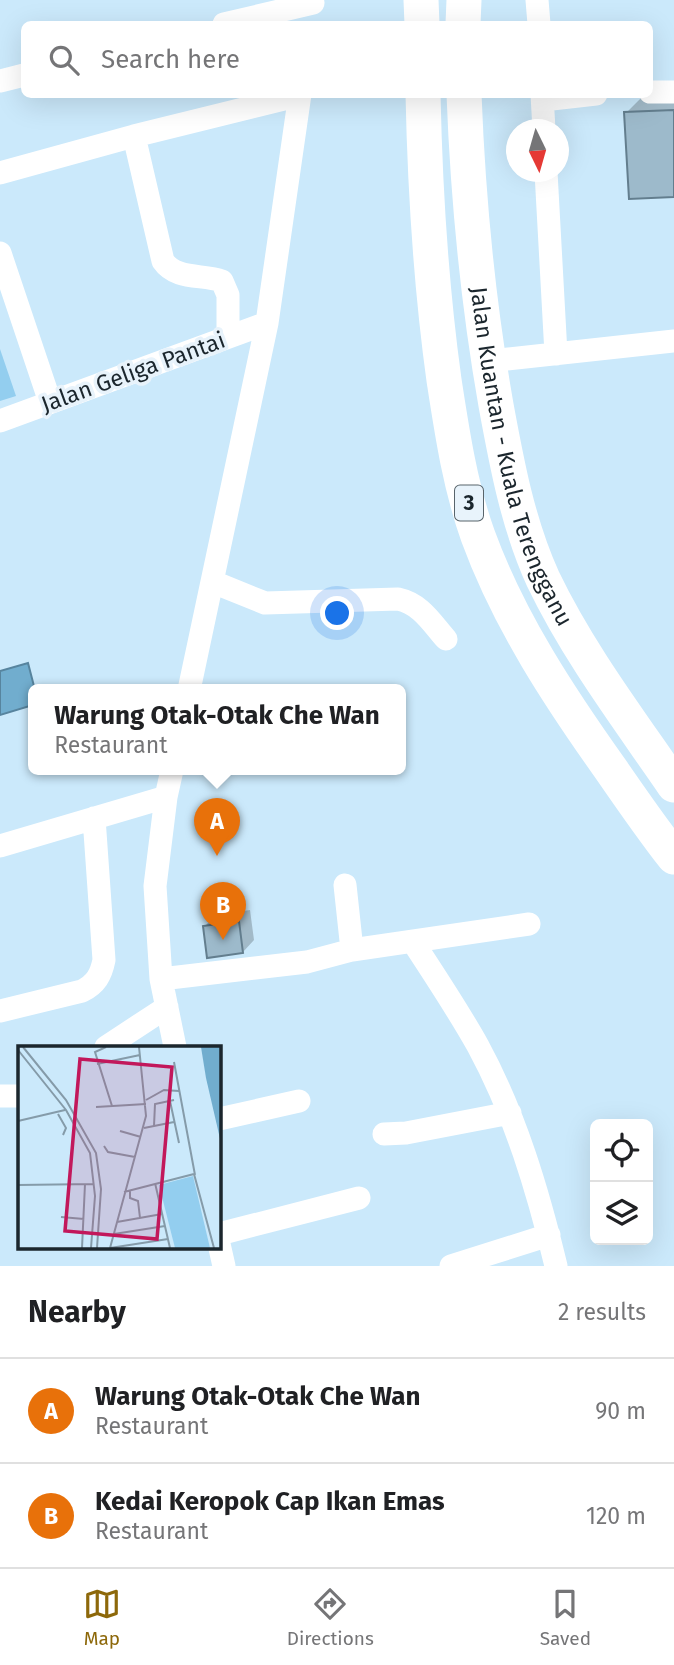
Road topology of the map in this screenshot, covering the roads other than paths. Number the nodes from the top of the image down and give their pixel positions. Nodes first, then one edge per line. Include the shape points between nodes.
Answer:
1 (421, 0) edge
2 (464, 0) edge
3 (537, 0) edge
4 (312, 9) edge
5 (242, 21) edge
6 (422, 21) edge
7 (463, 21) edge
8 (539, 21) edge
9 (21, 76) edge
10 (0, 81) edge
11 (653, 92) edge
12 (674, 92) edge
13 (288, 98) edge
14 (300, 98) edge
15 (423, 98) edge
16 (464, 98) edge
17 (542, 98) edge
18 (543, 119) edge
19 (134, 136) junction
20 (0, 173) edge
21 (547, 182) edge
22 (0, 253) edge
23 (267, 323) junction
24 (228, 337) junction
25 (674, 341) edge
26 (556, 354) junction
27 (488, 361) junction
28 (50, 402) junction
29 (0, 421) edge
30 (213, 582) junction
31 (446, 639) dead end
32 (190, 684) edge
33 (171, 775) edge
34 (674, 785) edge
35 (166, 797) junction
36 (94, 818) junction
37 (0, 846) edge
38 (674, 857) edge
39 (345, 885) dead end
40 (529, 924) dead end
41 (413, 942) junction
42 (352, 950) junction
43 (161, 979) junction
44 (167, 1007) junction
45 (0, 1012) edge
46 (108, 1046) edge
47 (175, 1046) edge
48 (0, 1096) edge
49 (18, 1096) edge
50 (299, 1101) dead end
51 (509, 1113) junction
52 (220, 1119) edge
53 (384, 1134) dead end
54 (359, 1198) dead end
55 (220, 1234) edge
56 (549, 1235) junction
57 (220, 1248) edge
58 (224, 1266) edge
59 (451, 1266) edge
60 (556, 1266) edge

1 - 6 highway
2 - 7 highway
3 - 8 street
4 - 5 street
9 - 10 street
11 - 12 street
13 - 19 street
14 - 23 street
15 - 38 highway, Jalan Kuantan - Kuala Terengganu / 3 via 437,327 448,408 478,536 525,638 567,708
16 - 27 highway, Jalan Kuantan - Kuala Terengganu / 3
17 - 18 street
19 - 20 street
19 - 24 street via 163,261 178,274 222,281 228,295
21 - 26 street
22 - 28 street
23 - 24 street, Jalan Geliga Pantai
23 - 30 street
24 - 28 street, Jalan Geliga Pantai
25 - 26 street
26 - 27 street
27 - 34 highway, Jalan Kuantan - Kuala Terengganu / 3 via 515,502 543,579 584,651
28 - 29 street, Jalan Geliga Pantai
30 - 31 street via 265,603 398,599 422,610
30 - 32 street
33 - 35 street
35 - 36 street
35 - 43 street via 155,886
36 - 37 street
36 - 45 street via 102,972 90,987
39 - 42 street
40 - 41 street
41 - 42 street
41 - 51 street via 478,1047
42 - 43 street via 307,961
43 - 44 street
44 - 46 street
44 - 47 street
48 - 49 street
50 - 52 street
51 - 53 street
51 - 56 street
54 - 55 street
56 - 59 street
56 - 60 street
57 - 58 street

